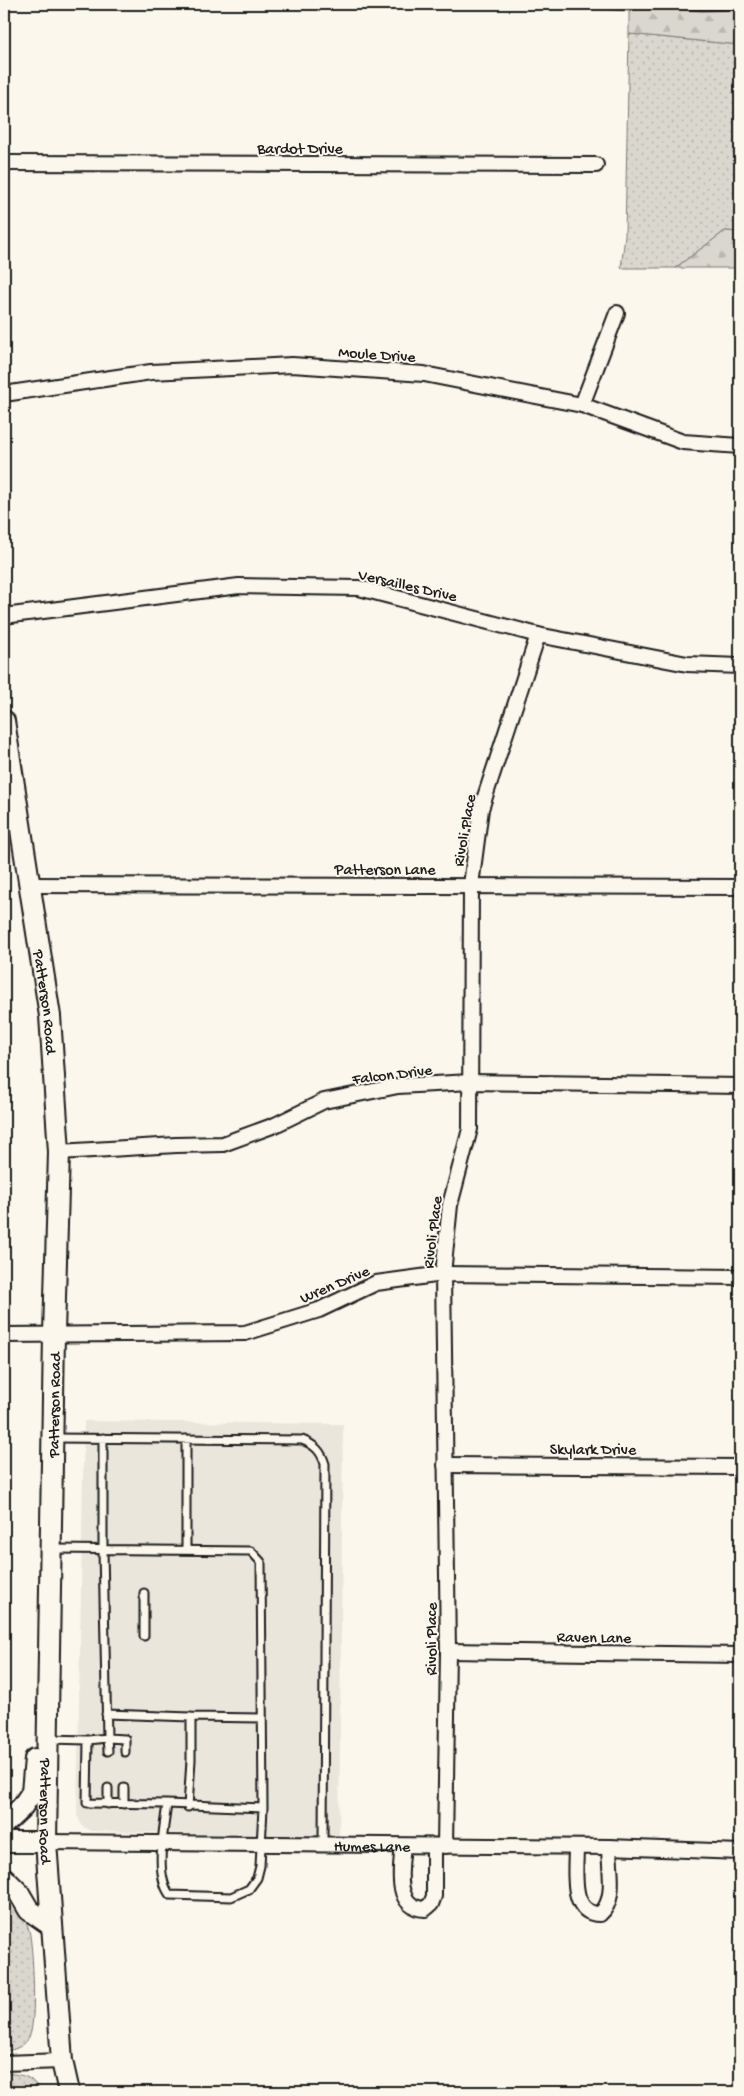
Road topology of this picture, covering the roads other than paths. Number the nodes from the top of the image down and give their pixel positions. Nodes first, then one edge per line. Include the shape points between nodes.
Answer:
1 (4, 163) edge
2 (596, 165) dead end
3 (617, 313) dead end
4 (4, 394) edge
5 (582, 405) junction
6 (740, 446) edge
7 (4, 616) edge
8 (538, 635) junction
9 (740, 666) edge
10 (5, 731) edge
11 (29, 885) junction
12 (471, 885) junction
13 (740, 887) edge
14 (471, 1082) junction
15 (740, 1086) edge
16 (59, 1152) junction
17 (443, 1274) junction
18 (740, 1277) edge
19 (54, 1334) junction
20 (4, 1335) edge
21 (52, 1438) junction
22 (103, 1438) junction
23 (186, 1439) junction
24 (445, 1465) junction
25 (740, 1467) edge
26 (50, 1549) junction
27 (103, 1550) junction
28 (186, 1550) junction
29 (144, 1593) dead end
30 (144, 1636) dead end
31 (448, 1651) junction
32 (740, 1656) edge
33 (48, 1687) junction
34 (106, 1714) junction
35 (191, 1717) junction
36 (262, 1718) junction
37 (107, 1738) junction
38 (47, 1740) junction
39 (88, 1740) junction
40 (108, 1751) dead end
41 (125, 1752) dead end
42 (108, 1788) dead end
43 (124, 1788) dead end
44 (108, 1804) junction
45 (124, 1804) junction
46 (167, 1804) junction
47 (188, 1807) junction
48 (263, 1808) junction
49 (4, 1824) edge
50 (4, 1842) edge
51 (46, 1842) junction
52 (162, 1844) junction
53 (260, 1844) junction
54 (323, 1845) junction
55 (403, 1846) junction
56 (439, 1846) junction
57 (576, 1848) junction
58 (609, 1848) junction
59 (740, 1852) edge
60 (4, 1878) edge
61 (52, 1926) junction
62 (62, 2061) junction
63 (4, 2063) edge
64 (69, 2092) edge

1 - 2 street, Bardot Drive
3 - 5 street
4 - 5 street, Moule Drive via 151,372 292,365 424,374
5 - 6 street, Moule Drive via 682,442
7 - 8 street, Versailles Drive via 239,586 359,588
8 - 9 street, Versailles Drive via 687,664
8 - 12 street, Rivoli Place via 481,809
10 - 11 main road, Patterson Road
11 - 12 street, Patterson Lane
11 - 16 main road, Patterson Road via 50,1016
12 - 13 street, Patterson Lane
12 - 14 street, Rivoli Place
14 - 15 street, Falcon Drive
14 - 16 street, Falcon Drive via 398,1086 324,1101 275,1125 223,1144
14 - 17 street, Rivoli Place via 470,1129 450,1206
16 - 19 main road, Patterson Road
17 - 18 street, Wren Drive
17 - 19 street, Wren Drive via 376,1283 319,1310 245,1334
17 - 24 street, Rivoli Place
19 - 20 street, Wren Drive
19 - 21 main road, Patterson Road
21 - 22 lane
21 - 26 main road, Patterson Road
22 - 23 lane
22 - 27 lane
23 - 28 lane
23 - 54 lane via 302,1440 313,1444 326,1464
24 - 25 street, Skylark Drive
24 - 31 street, Rivoli Place
26 - 27 lane
26 - 33 main road, Patterson Road
27 - 28 lane
27 - 34 lane
28 - 36 lane via 251,1551 261,1562
29 - 30 lane
31 - 32 street, Raven Lane
31 - 56 street, Rivoli Place
33 - 38 main road, Patterson Road
33 - 49 main road via 36,1694 32,1792
34 - 35 lane
34 - 37 lane
35 - 36 lane
35 - 47 lane
36 - 48 lane
37 - 39 lane
37 - 40 lane
37 - 41 lane via 125,1739
38 - 39 lane
38 - 51 main road, Patterson Road
39 - 44 lane via 87,1803
42 - 44 lane
43 - 45 lane
44 - 45 lane
45 - 46 lane
46 - 47 lane
46 - 52 lane
47 - 48 lane
48 - 53 lane
50 - 51 main road, Humes Lane
51 - 52 street, Humes Lane
51 - 61 main road, Patterson Road
52 - 53 street, Humes Lane
52 - 53 lane via 162,1881 170,1895 231,1897 249,1889 257,1878
53 - 54 street, Humes Lane
54 - 55 street, Humes Lane
55 - 56 street, Humes Lane
55 - 56 street, Rivoli Place via 401,1886 412,1906 425,1910 434,1896
56 - 57 street, Humes Lane
57 - 58 street, Humes Lane
57 - 58 street via 581,1906 587,1912 600,1914 610,1898
58 - 59 street, Humes Lane
60 - 61 main road via 19,1892 29,1910
61 - 62 main road, Patterson Road
62 - 63 street
62 - 64 main road, Patterson Road

